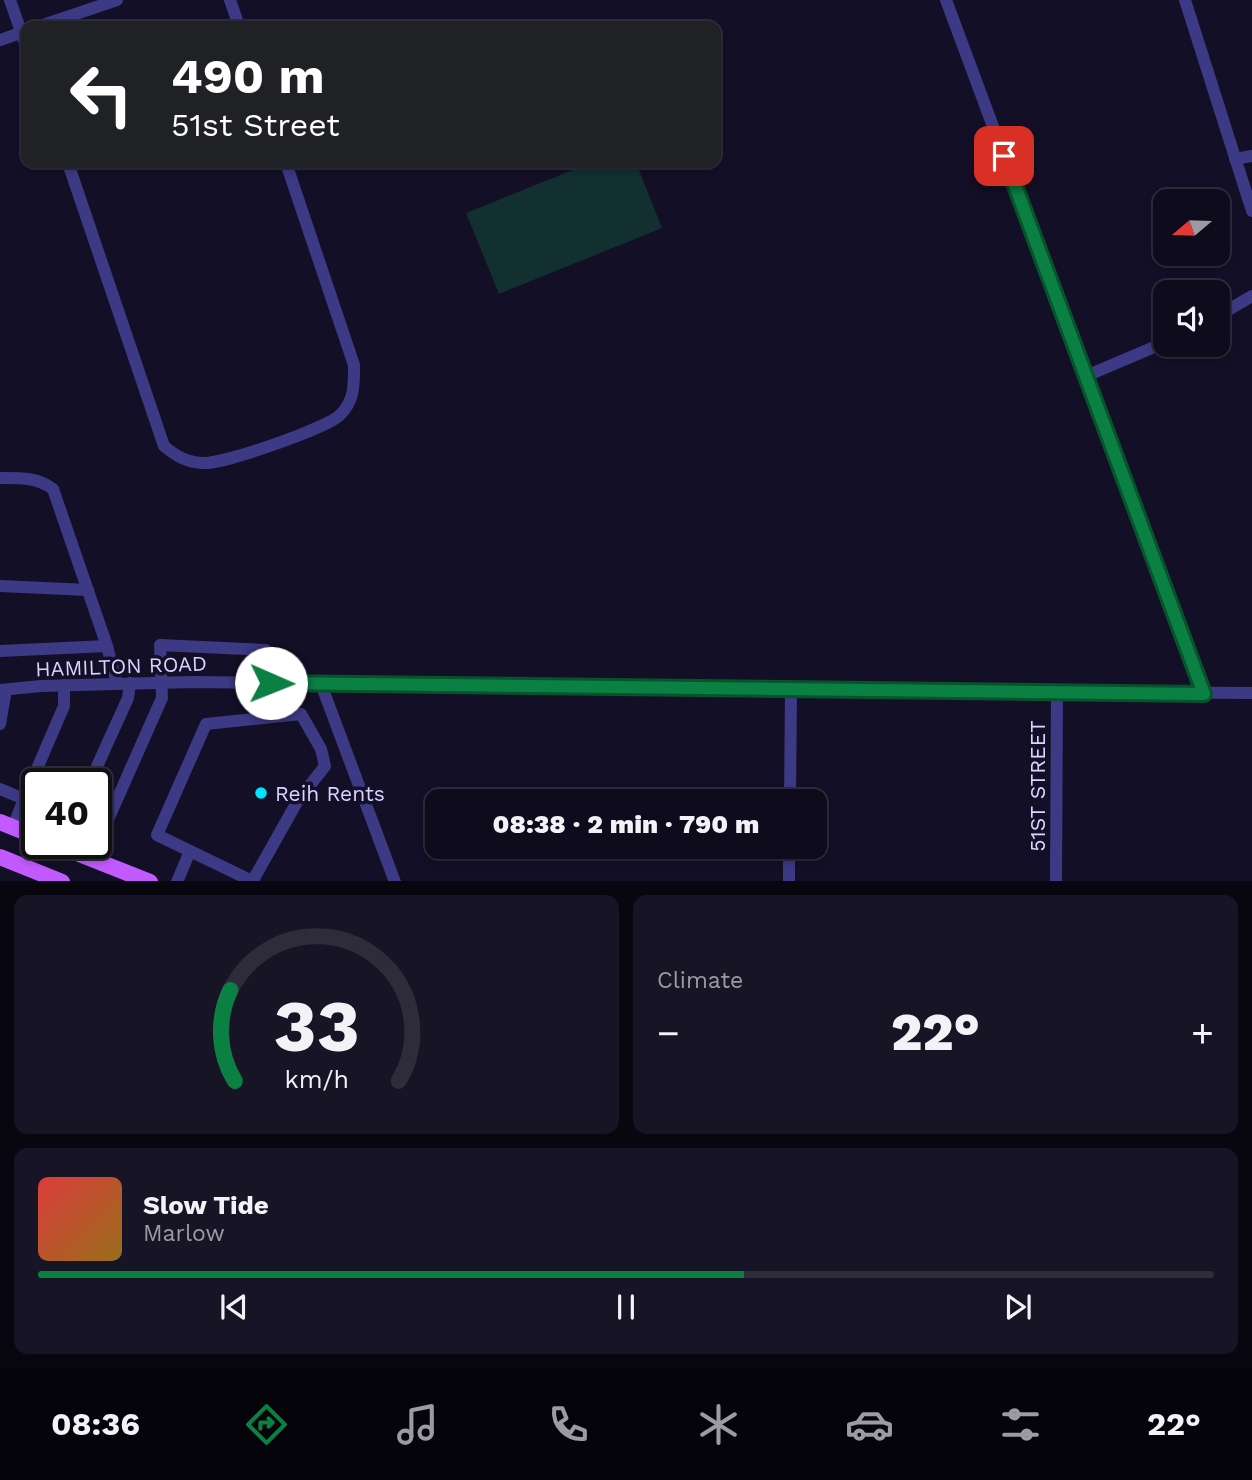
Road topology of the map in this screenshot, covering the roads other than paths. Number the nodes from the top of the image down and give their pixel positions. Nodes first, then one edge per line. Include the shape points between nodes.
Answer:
1 (10, 0) edge
2 (117, 0) edge
3 (230, 0) edge
4 (946, 0) edge
5 (1185, 0) edge
6 (55, 21) edge
7 (237, 21) edge
8 (21, 25) edge
9 (21, 33) edge
10 (0, 40) edge
11 (1252, 156) edge
12 (1235, 159) junction
13 (70, 168) edge
14 (288, 168) edge
15 (1252, 211) edge
16 (1252, 296) edge
17 (1230, 309) edge
18 (1153, 348) edge
19 (1086, 376) junction
20 (0, 478) edge
21 (0, 586) edge
22 (88, 590) junction
23 (107, 646) junction
24 (0, 651) edge
25 (162, 682) junction
26 (271, 683) junction
27 (124, 684) junction
28 (321, 684) junction
29 (64, 685) junction
30 (3, 690) edge
31 (791, 690) junction
32 (1057, 691) junction
33 (1252, 693) edge
34 (1204, 694) junction
35 (0, 724) edge
36 (349, 759) junction
37 (325, 766) junction
38 (38, 768) edge
39 (96, 768) edge
40 (0, 789) edge
41 (790, 789) edge
42 (21, 798) edge
43 (21, 803) edge
44 (112, 811) edge
45 (6, 824) edge
46 (190, 850) junction
47 (0, 857) edge
48 (94, 859) edge
49 (789, 859) edge
50 (40, 878) edge
51 (62, 881) edge
52 (150, 881) edge
53 (177, 881) edge
54 (252, 881) edge
55 (394, 881) edge
56 (789, 881) edge
57 (1055, 881) edge

1 - 8 street
2 - 6 street
3 - 7 street
4 - 19 street
5 - 12 street
9 - 10 street
11 - 12 street
12 - 15 street
13 - 14 street via 164,446 179,459 203,464 227,461 306,432 339,416 354,394 354,365
16 - 17 street
18 - 19 street
19 - 34 street
20 - 22 street via 43,482 53,489
21 - 22 street
22 - 23 street
23 - 24 street
23 - 27 street
25 - 26 street, HAMILTON ROAD
25 - 26 street via 160,645 266,650
25 - 27 street, HAMILTON ROAD
25 - 44 street via 162,698
26 - 28 street, HAMILTON ROAD
27 - 29 street, HAMILTON ROAD
27 - 39 street via 128,698
28 - 31 street, HAMILTON ROAD
28 - 36 street
29 - 30 street, HAMILTON ROAD
29 - 38 street via 64,706
30 - 35 street
31 - 32 street, HAMILTON ROAD
31 - 41 street
32 - 34 street, HAMILTON ROAD
32 - 57 street, 51ST STREET
33 - 34 street, HAMILTON ROAD
36 - 37 street
36 - 55 street
37 - 46 street via 301,714 206,724 156,835
37 - 54 street via 298,802
40 - 42 street
43 - 45 street
46 - 53 street
46 - 54 street
47 - 50 main road
48 - 52 main road
49 - 56 street
50 - 51 main road

